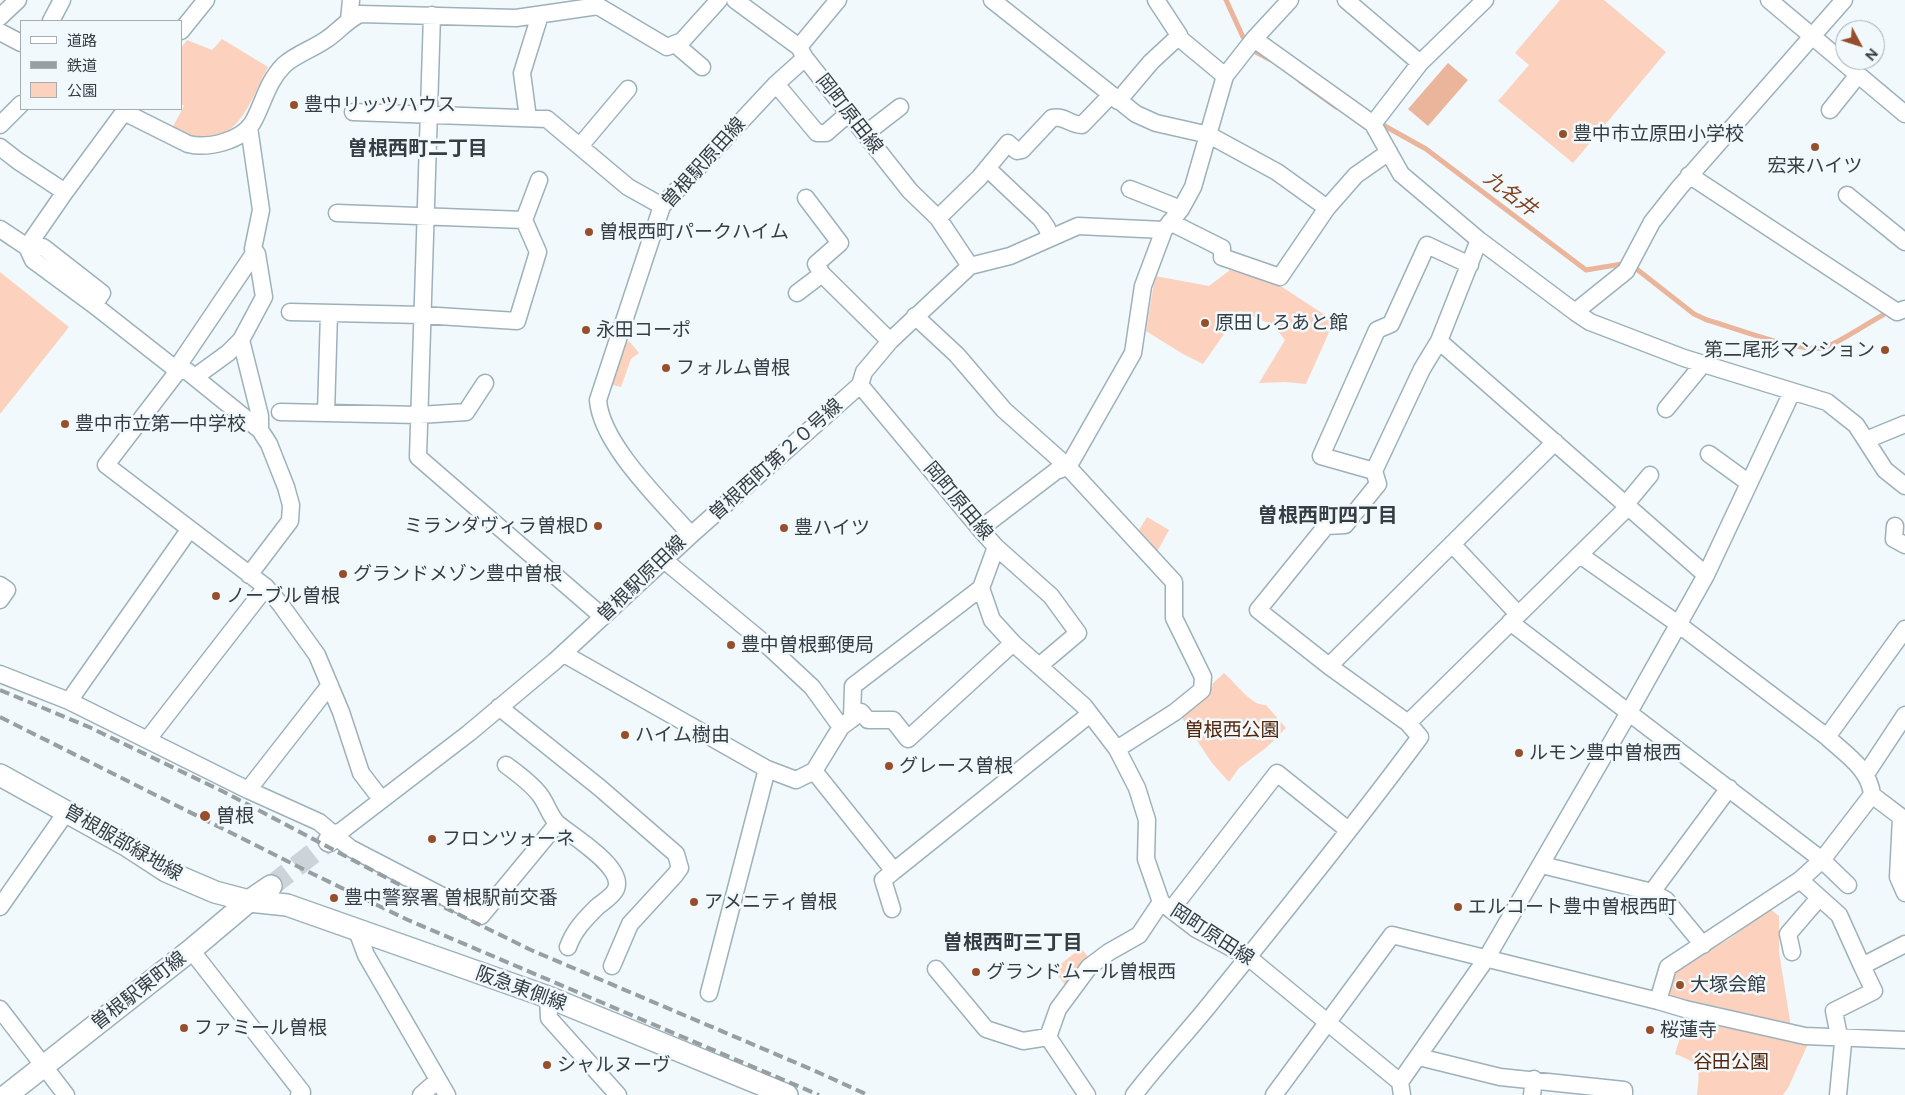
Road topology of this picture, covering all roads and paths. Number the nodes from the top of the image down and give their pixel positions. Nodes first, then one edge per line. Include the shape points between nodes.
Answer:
1 (18, 0) edge
2 (62, 0) edge
3 (206, 0) edge
4 (351, 0) edge
5 (719, 0) edge
6 (735, 0) edge
7 (838, 0) edge
8 (992, 0) edge
9 (1156, 0) edge
10 (1290, 0) edge
11 (1346, 0) edge
12 (1485, 0) edge
13 (1769, 0) edge
14 (1844, 0) edge
15 (432, 15) junction
16 (540, 15) junction
17 (0, 17) edge
18 (52, 20) edge
19 (348, 20) junction
20 (182, 30) edge
21 (0, 32) edge
22 (1178, 37) junction
23 (1811, 37) junction
24 (1254, 39) junction
25 (20, 42) edge
26 (675, 44) junction
27 (802, 52) junction
28 (1420, 63) junction
29 (702, 67) dead end
30 (1858, 75) junction
31 (1225, 76) junction
32 (776, 84) junction
33 (628, 89) dead end
34 (1114, 98) junction
35 (20, 105) edge
36 (1902, 105) edge
37 (900, 107) dead end
38 (123, 110) edge
39 (1830, 110) dead end
40 (352, 112) dead end
41 (849, 113) junction
42 (428, 114) junction
43 (528, 118) junction
44 (1373, 124) junction
45 (0, 125) edge
46 (249, 127) junction
47 (865, 134) junction
48 (1209, 135) junction
49 (580, 146) junction
50 (0, 147) edge
51 (1389, 152) junction
52 (988, 168) junction
53 (1689, 175) junction
54 (539, 180) dead end
55 (1130, 189) dead end
56 (65, 192) junction
57 (1847, 195) dead end
58 (806, 198) dead end
59 (662, 206) junction
60 (1181, 208) junction
61 (1327, 208) junction
62 (338, 213) dead end
63 (425, 215) junction
64 (938, 218) junction
65 (524, 220) junction
66 (1167, 226) junction
67 (0, 229) edge
68 (1050, 238) junction
69 (1480, 240) junction
70 (1905, 242) edge
71 (27, 247) junction
72 (255, 252) junction
73 (1470, 265) junction
74 (970, 266) junction
75 (822, 274) junction
76 (797, 293) dead end
77 (1905, 309) edge
78 (290, 312) dead end
79 (1575, 312) junction
80 (329, 313) junction
81 (422, 315) junction
82 (915, 316) junction
83 (241, 340) junction
84 (1439, 341) junction
85 (890, 342) junction
86 (1703, 364) junction
87 (177, 370) junction
88 (195, 377) junction
89 (485, 383) dead end
90 (860, 385) junction
91 (1792, 392) junction
92 (1666, 409) dead end
93 (280, 412) dead end
94 (326, 413) junction
95 (418, 414) junction
96 (1905, 424) edge
97 (260, 430) junction
98 (1866, 440) junction
99 (1555, 442) junction
100 (1709, 454) dead end
101 (1068, 468) junction
102 (1374, 471) junction
103 (1650, 475) dead end
104 (1749, 483) junction
105 (1905, 486) edge
106 (1627, 505) junction
107 (1895, 526) dead end
108 (980, 529) junction
109 (189, 530) junction
110 (691, 535) junction
111 (1452, 544) junction
112 (1905, 545) edge
113 (996, 547) junction
114 (1580, 555) junction
115 (664, 560) junction
116 (1706, 574) junction
117 (250, 575) junction
118 (0, 584) edge
119 (266, 587) junction
120 (981, 588) junction
121 (0, 600) edge
122 (602, 617) junction
123 (1514, 618) junction
124 (1678, 624) junction
125 (1905, 629) edge
126 (1013, 643) junction
127 (564, 654) junction
128 (1039, 666) junction
129 (1329, 666) junction
130 (0, 674) edge
131 (330, 685) junction
132 (69, 701) junction
133 (498, 707) junction
134 (1090, 714) junction
135 (1628, 714) junction
136 (1905, 715) edge
137 (846, 723) junction
138 (1408, 723) junction
139 (1827, 737) junction
140 (148, 739) junction
141 (1117, 749) junction
142 (506, 764) dead end
143 (767, 770) junction
144 (814, 771) junction
145 (1866, 774) junction
146 (0, 775) edge
147 (1729, 788) junction
148 (248, 790) junction
149 (1872, 795) junction
150 (381, 800) junction
151 (67, 811) junction
152 (1903, 819) edge
153 (557, 824) junction
154 (1348, 830) junction
155 (332, 838) junction
156 (1822, 860) junction
157 (1542, 865) junction
158 (894, 871) junction
159 (1800, 880) junction
160 (1848, 885) dead end
161 (271, 886) tunnel mouth
162 (1652, 892) junction
163 (1905, 893) edge
164 (1819, 898) junction
165 (249, 901) junction
166 (1166, 906) junction
167 (0, 907) edge
168 (892, 909) dead end
169 (358, 931) junction
170 (1905, 944) edge
171 (1703, 945) junction
172 (568, 947) dead end
173 (191, 950) junction
174 (1792, 952) dead end
175 (1248, 957) junction
176 (1486, 959) junction
177 (612, 966) dead end
178 (1862, 966) junction
179 (936, 969) dead end
180 (709, 993) dead end
181 (548, 997) junction
182 (1658, 1001) junction
183 (0, 1010) edge
184 (1328, 1022) junction
185 (1048, 1037) junction
186 (1840, 1037) junction
187 (1905, 1040) edge
188 (1419, 1057) junction
189 (43, 1067) junction
190 (438, 1080) junction
191 (1533, 1087) edge
192 (1401, 1089) edge
193 (7, 1095) edge
194 (66, 1095) edge
195 (299, 1095) edge
196 (421, 1095) edge
197 (448, 1095) edge
198 (618, 1095) edge
199 (787, 1095) edge
200 (1087, 1095) edge
201 (1134, 1095) edge
202 (1274, 1095) edge
203 (1624, 1095) edge
204 (1838, 1095) edge

1 - 17 street
2 - 18 street
3 - 20 street
4 - 19 street
5 - 26 street via 682,41
6 - 27 street, 岡町原田線
7 - 27 street, 曽根駅原田線
8 - 34 street
9 - 22 street
10 - 24 street
11 - 28 street
12 - 28 street
13 - 23 street
14 - 23 street
15 - 16 street via 516,18
15 - 19 street via 360,14
15 - 42 street
16 - 26 street via 598,6 667,47
16 - 43 street via 522,73
19 - 46 street via 326,40 284,65 268,86
21 - 25 street
22 - 31 street
22 - 34 street
23 - 30 street
23 - 53 street
24 - 31 street
24 - 44 street
26 - 29 street
27 - 32 street, 曽根駅原田線
27 - 41 street, 岡町原田線
28 - 44 street
30 - 36 street
30 - 39 street
31 - 48 street
32 - 41 street via 816,132 826,133
32 - 59 street, 曽根駅原田線
33 - 49 street
34 - 48 street via 1156,123
34 - 52 street via 1082,125 1074,125 1062,117 1052,118 1022,150 1017,151 1008,143
35 - 45 street
37 - 47 street
38 - 46 street via 196,146 219,144
38 - 56 street
40 - 42 street
41 - 47 street, 岡町原田線
42 - 43 street
42 - 63 street
43 - 49 street via 547,119
44 - 51 street
46 - 72 street via 261,210
47 - 64 street, 岡町原田線 via 910,191
48 - 60 street via 1193,187
48 - 61 street via 1277,172
49 - 59 street via 628,187
50 - 56 street
51 - 61 street via 1356,175
51 - 69 street via 1401,174
52 - 64 street
52 - 68 street via 1041,220
53 - 77 street via 1897,312
53 - 79 street via 1652,222 1626,271
54 - 65 street
55 - 60 street
56 - 71 street
57 - 70 street
58 - 75 street via 840,243 816,264
59 - 110 street, 曽根駅原田線 via 598,400 599,409 622,455
60 - 66 street
61 - 66 street via 1280,277 1222,257 1222,248
62 - 63 street
63 - 65 street
63 - 81 street
64 - 74 street, 岡町原田線
65 - 81 street via 538,252 517,321
66 - 68 street via 1078,226
66 - 101 street via 1143,286 1133,353
67 - 71 street
68 - 74 street via 1010,256
69 - 73 street
69 - 79 street
71 - 87 street via 43,247 102,293 94,305
72 - 83 street via 264,296
72 - 87 street
73 - 84 street
73 - 102 street via 1427,245 1391,324 1377,330 1321,456
74 - 82 street
75 - 76 street
75 - 85 street
78 - 80 street
79 - 86 street via 1590,322
80 - 81 street
80 - 94 street
81 - 95 street
82 - 85 street
82 - 101 street via 957,355 1004,410
83 - 88 street
83 - 97 street via 260,416
84 - 99 street
84 - 102 street via 1422,369
85 - 90 street via 864,372
86 - 91 street
86 - 92 street
87 - 88 street via 187,371
87 - 109 street via 106,465
88 - 97 street
89 - 95 street via 466,412
90 - 108 street, 岡町原田線
90 - 110 street, 曽根西町第２０号線
91 - 98 street via 1827,402 1856,425
91 - 104 street
93 - 94 street
94 - 95 street
95 - 122 street via 418,457
96 - 98 street
97 - 117 street via 279,467 291,505 290,521
98 - 105 street via 1885,470
99 - 106 street
99 - 111 street
100 - 104 street
101 - 108 street via 1056,471
101 - 141 street via 1174,582 1174,618 1203,677 1202,690 1175,712
102 - 129 street via 1378,484 1345,525 1326,526 1258,610
103 - 106 street
104 - 116 street
106 - 114 street
106 - 116 street
107 - 112 street via 1894,539
108 - 113 street, 岡町原田線
109 - 117 street
109 - 132 street
110 - 115 street, 曽根駅原田線
111 - 123 street
111 - 129 street
113 - 120 street, 岡町原田線
113 - 128 street via 1051,596 1078,633
114 - 123 street
114 - 124 street
115 - 122 street, 曽根駅原田線
115 - 137 street via 769,646
116 - 124 street
117 - 119 street
118 - 121 street via 7,590
119 - 131 street via 317,655
119 - 140 street
120 - 126 street, 岡町原田線 via 992,620
120 - 137 street via 853,686
122 - 127 street, 曽根駅原田線
123 - 135 street
123 - 138 street
124 - 135 street
124 - 139 street
125 - 139 street
126 - 128 street, 岡町原田線
126 - 137 street via 908,739 893,720 868,720 861,712
127 - 133 street, 曽根駅原田線
127 - 143 street
128 - 134 street, 岡町原田線
129 - 138 street
130 - 132 street
131 - 148 street
131 - 150 street via 361,773
132 - 140 street
133 - 150 street, 曽根駅原田線
133 - 177 street via 676,854 680,868 630,924
134 - 141 street, 岡町原田線
134 - 158 street
135 - 147 street
135 - 157 street
136 - 145 street
137 - 144 street
138 - 154 street via 1420,737
139 - 145 street
140 - 148 street
141 - 166 street, 岡町原田線 via 1137,788 1147,820 1146,859
142 - 153 street via 542,796
143 - 144 street via 796,780
143 - 180 street
144 - 158 street
145 - 149 street
146 - 151 street, 曽根服部緑地線
147 - 156 street
147 - 162 street
148 - 155 street via 319,822
149 - 152 street
149 - 156 street
150 - 155 street, 曽根駅原田線
151 - 165 street, 曽根服部緑地線 via 166,871 215,892
151 - 167 street
152 - 163 street via 1898,877
153 - 155 street via 481,916
153 - 172 street via 610,867 618,879 616,889 572,935
154 - 166 street via 1277,774
154 - 175 street
156 - 159 street
156 - 160 street
157 - 162 street
157 - 176 street
158 - 168 street via 883,880
159 - 164 street
159 - 171 street
161 - 165 street, 曽根駅東町線
162 - 171 street via 1666,900
164 - 174 street via 1788,934
164 - 178 street via 1839,915
165 - 169 street, 阪急東側線 via 287,905
165 - 173 street, 曽根駅東町線
166 - 175 street, 岡町原田線 via 1196,929
166 - 185 street via 1139,935 1090,967 1058,1009
169 - 181 street, 阪急東側線
169 - 190 street via 366,955
170 - 178 street
171 - 182 street via 1668,967
173 - 189 street, 曽根駅東町線
173 - 195 street via 302,1092
175 - 184 street, 岡町原田線
175 - 201 street
176 - 182 street
176 - 184 street via 1392,935
176 - 188 street
178 - 186 street via 1874,991 1834,1011
179 - 185 street via 986,1029 1023,1041
181 - 198 street via 549,1018
181 - 199 street, 阪急東側線
182 - 186 street via 1805,1036
183 - 189 street
184 - 192 street, 岡町原田線
184 - 202 street
185 - 200 street
186 - 187 street
186 - 204 street via 1843,1042
188 - 191 street
188 - 192 street
189 - 193 street, 曽根駅東町線
189 - 194 street
190 - 196 street
190 - 197 street
191 - 203 street via 1624,1090

